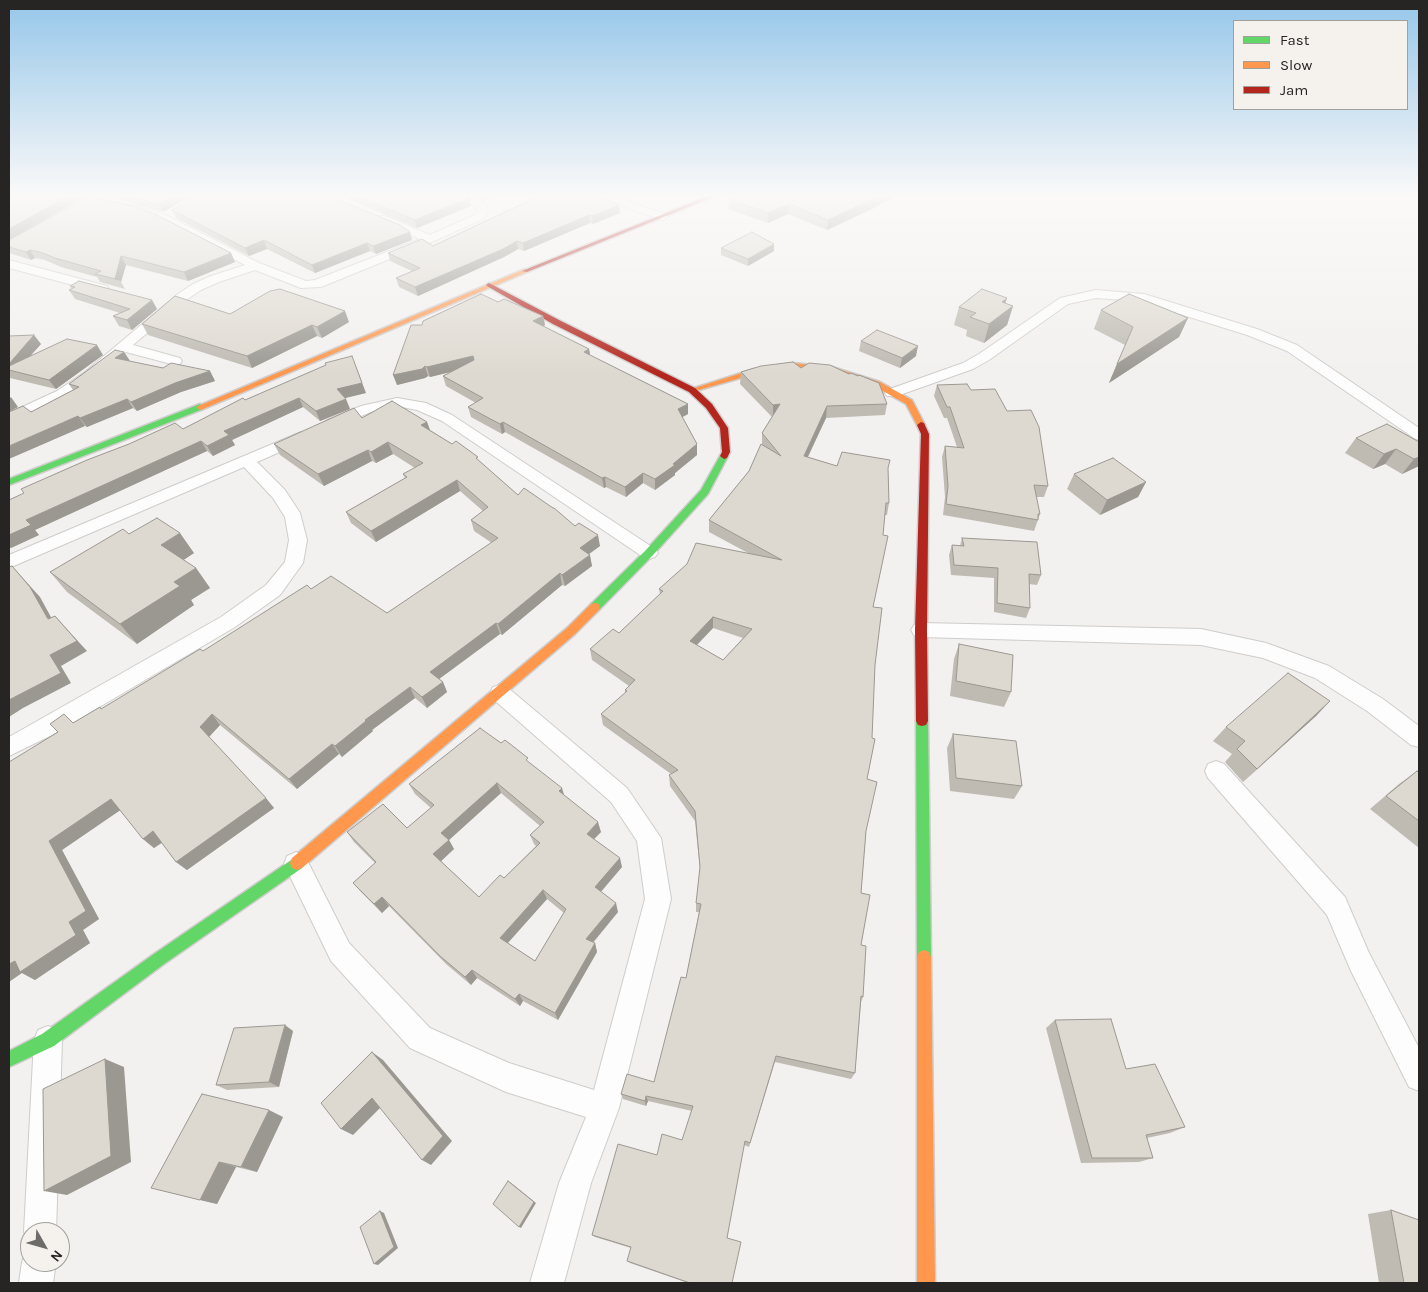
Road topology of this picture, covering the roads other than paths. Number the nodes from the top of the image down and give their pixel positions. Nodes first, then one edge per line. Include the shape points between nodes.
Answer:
1 (234, 254) edge
2 (391, 254) edge
3 (568, 254) edge
4 (9, 264) edge
5 (254, 266) junction
6 (489, 285) junction
7 (113, 292) edge
8 (151, 302) edge
9 (170, 307) junction
10 (123, 347) junction
11 (175, 361) dead end
12 (692, 390) junction
13 (892, 392) junction
14 (9, 419) edge
15 (1419, 435) edge
16 (246, 460) junction
17 (9, 482) edge
18 (649, 553) junction
19 (9, 562) edge
20 (922, 630) junction
21 (500, 693) junction
22 (1419, 738) edge
23 (9, 747) edge
24 (1216, 771) dead end
25 (296, 864) junction
26 (48, 1040) junction
27 (9, 1060) edge
28 (1419, 1077) edge
29 (604, 1108) junction
30 (40, 1222) edge
31 (547, 1283) edge
32 (926, 1283) edge

1 - 5 street
2 - 5 street via 316,284 305,285
3 - 6 street
4 - 7 street
5 - 9 street via 197,287
6 - 12 street
6 - 17 street via 311,361
8 - 9 street
9 - 10 street
10 - 11 street
10 - 14 street via 62,394
12 - 13 street via 757,371 793,365 832,369
12 - 18 street via 709,406 724,428 726,452 705,492
13 - 15 street via 968,366 1064,301 1096,294 1140,297 1292,348
13 - 20 street via 909,402 925,434
16 - 18 street via 366,409 397,402 421,406 447,418
16 - 19 street
16 - 23 street via 279,494 294,517 298,540 294,563 273,590 228,622
18 - 21 street via 571,631
20 - 22 street via 1201,637 1248,647 1322,672 1375,705
20 - 32 street
21 - 25 street
21 - 29 street via 619,795 649,838 658,899
24 - 28 street via 1336,906 1360,962
25 - 26 street via 159,958
25 - 29 street via 340,952 420,1038 506,1077
26 - 27 street
26 - 30 street
29 - 31 street via 575,1183

